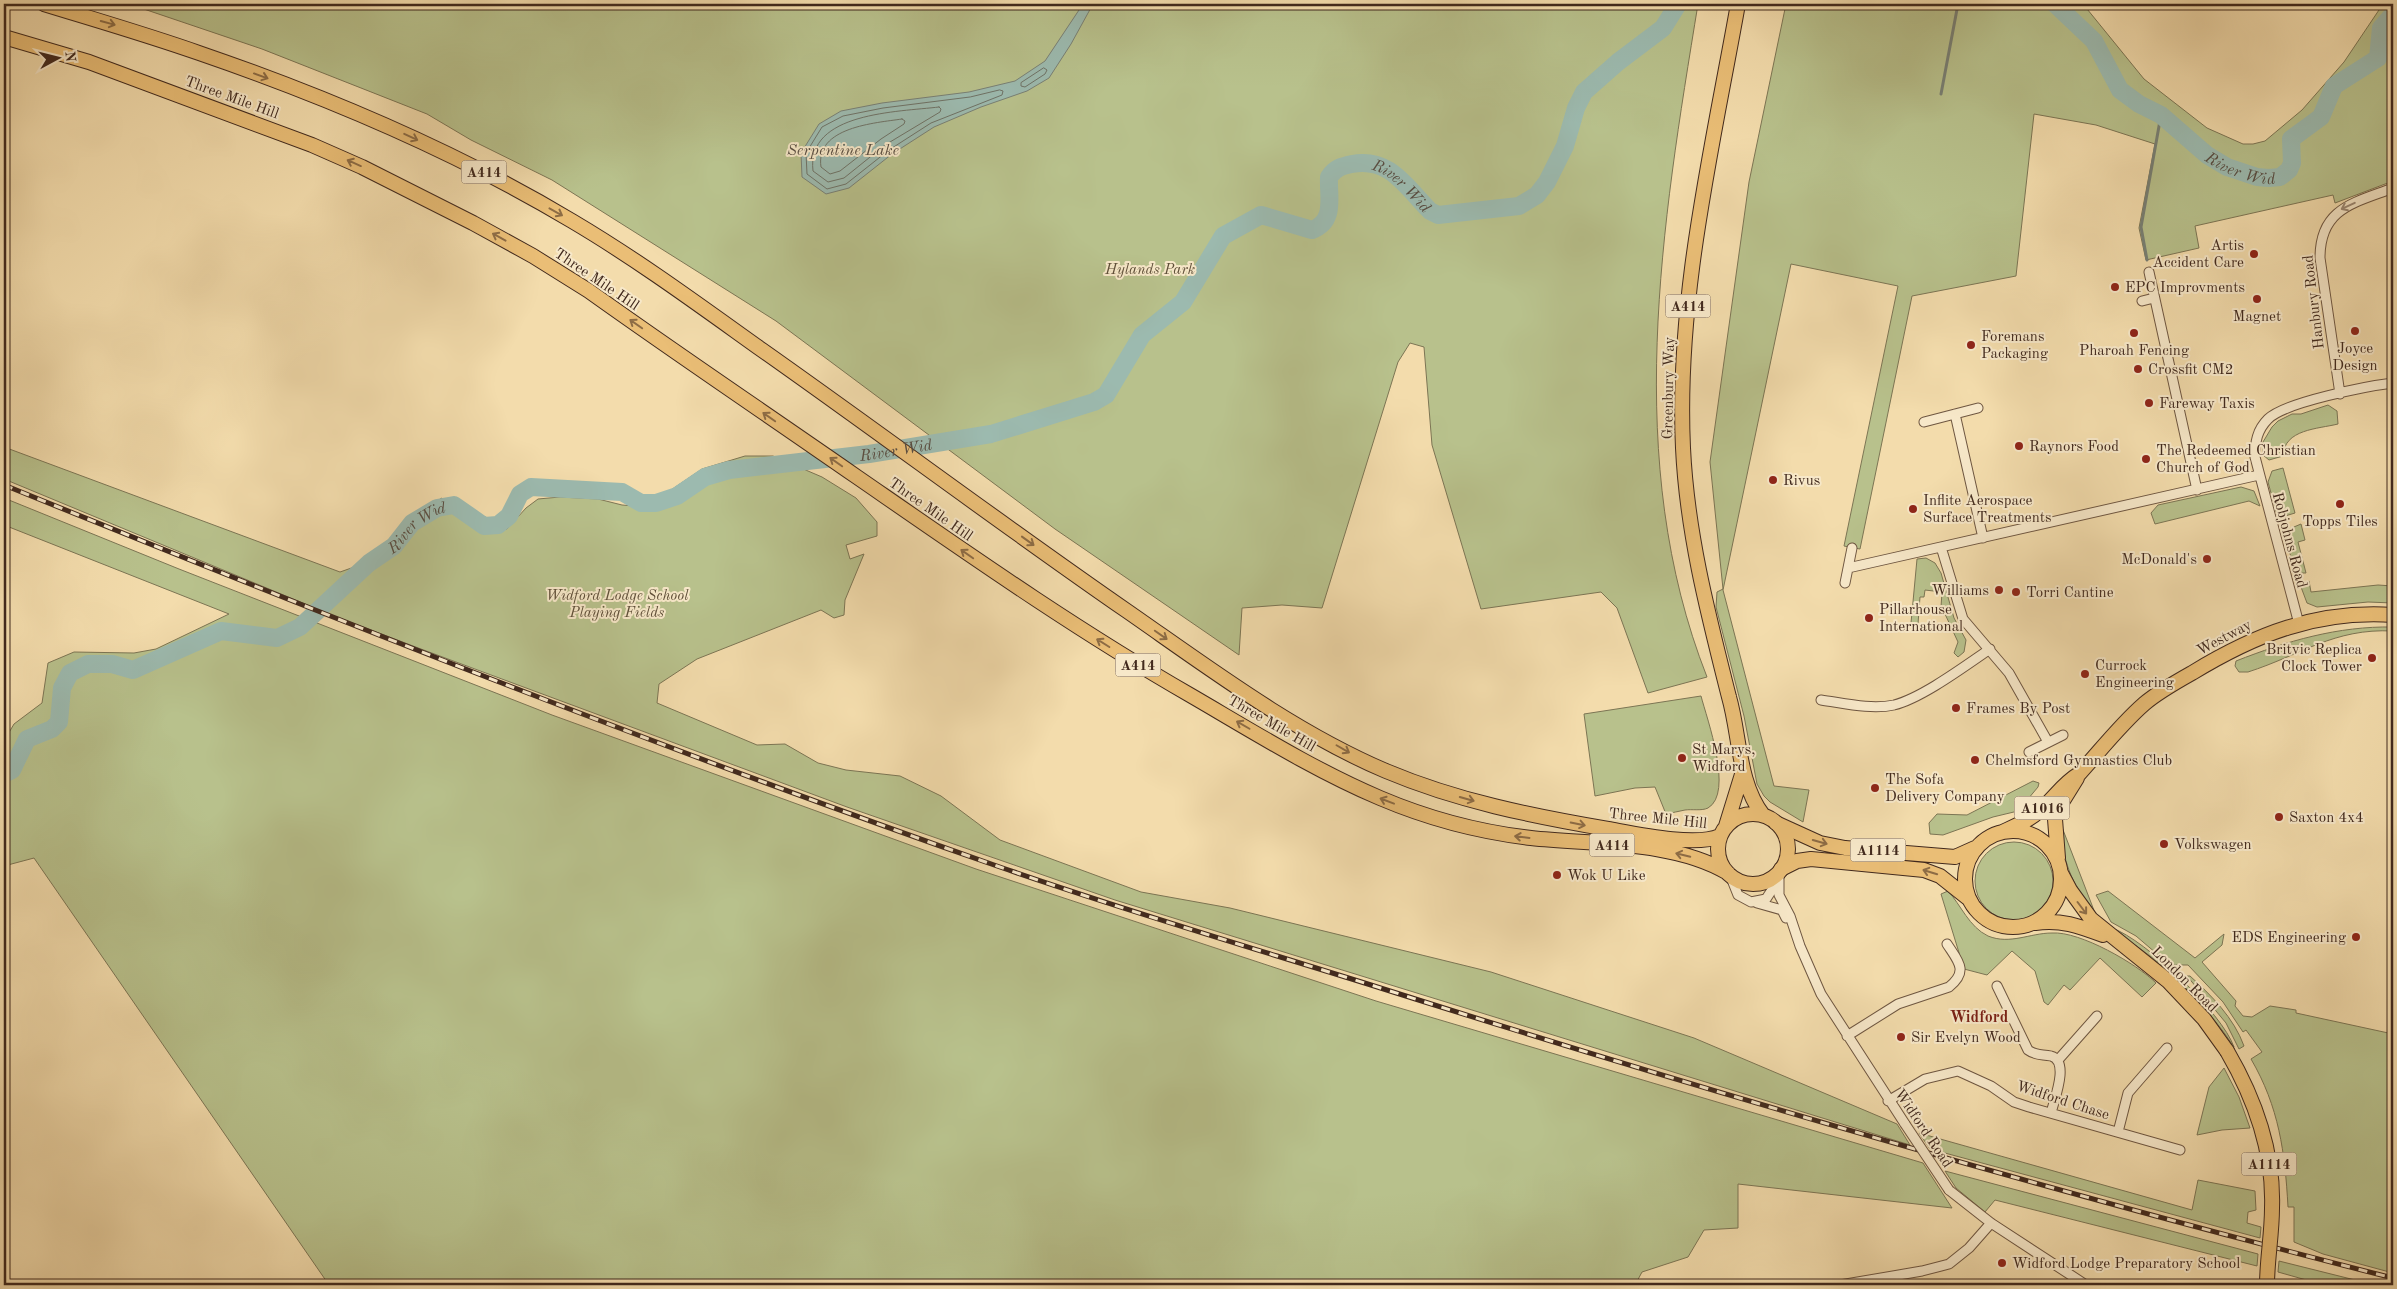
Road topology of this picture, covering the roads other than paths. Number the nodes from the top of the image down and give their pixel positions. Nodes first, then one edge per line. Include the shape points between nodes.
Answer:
1 (44, 4) edge
2 (1738, 4) edge
3 (4, 37) edge
4 (2393, 188) edge
5 (2149, 272) dead end
6 (2154, 298) junction
7 (2142, 301) dead end
8 (2393, 383) edge
9 (2340, 394) junction
10 (1978, 408) dead end
11 (1955, 414) junction
12 (1924, 422) dead end
13 (2259, 475) junction
14 (2197, 490) junction
15 (1983, 538) junction
16 (1941, 547) junction
17 (1852, 548) dead end
18 (1848, 568) junction
19 (1845, 583) dead end
20 (2393, 615) edge
21 (2299, 624) junction
22 (1990, 649) junction
23 (1821, 700) dead end
24 (2063, 734) dead end
25 (2048, 742) junction
26 (2030, 752) dead end
27 (1743, 771) junction
28 (2078, 774) junction
29 (1763, 815) junction
30 (1776, 822) junction
31 (1723, 831) junction
32 (2000, 833) junction
33 (1981, 843) junction
34 (2059, 867) junction
35 (1729, 874) junction
36 (1779, 874) junction
37 (1970, 900) junction
38 (1757, 903) junction
39 (2033, 923) junction
40 (1796, 935) junction
41 (2113, 939) junction
42 (1947, 944) dead end
43 (1997, 986) dead end
44 (2097, 1016) dead end
45 (1847, 1036) junction
46 (2167, 1048) dead end
47 (2058, 1060) junction
48 (1888, 1101) junction
49 (2051, 1113) junction
50 (2118, 1132) junction
51 (2180, 1150) dead end
52 (1990, 1223) junction
53 (1840, 1285) edge
54 (2086, 1285) edge
55 (2267, 1285) edge

1 -> 31 main road, Three Mile Hill / A414 via 140,33 280,83 406,135 480,170 569,219 634,259 1109,599 1229,681 1298,724 1387,771 1481,804 1581,824 1706,841
2 - 27 main road, Greenbury Way / A414 via 1692,272 1685,329 1682,404 1685,478 1693,541 1737,727
35 -> 3 main road, Three Mile Hill / A414 via 1706,862 1666,851 1532,838 1485,830 1381,799 1296,756 1104,644 1026,594 577,283 465,219 312,145 89,62
4 -> 9 street, Hanbury Road via 2341,209 2323,232 2320,258
5 - 6 street
6 - 7 street
6 - 14 street
8 - 9 street, Robjohns Road
9 - 13 street, Robjohns Road via 2280,410 2269,418 2258,431 2255,444 2254,457
10 - 11 street
11 - 12 street
11 - 15 street
13 - 14 street
13 - 21 street, Robjohns Road
14 - 15 street
15 - 16 street
16 - 18 street
16 - 22 street via 1963,619
17 - 18 street
18 - 19 street
20 - 21 main road, Westway / A1016 via 2344,616
21 - 28 main road, Westway / A1016 via 2263,634 2156,695
22 - 23 street via 1910,699 1893,705
22 - 25 street via 2010,673
24 - 25 street
25 - 26 street
27 - 29 main road, Greenbury Way / A414 via 1753,800
27 - 31 main road, Greenbury Way / A414
28 - 32 main road, Westway / A1016 via 2028,820
28 - 34 main road, Westway / A1016 via 2055,820
29 - 30 main road
29 - 31 main road, A414 via 1743,815
30 -> 33 main road, A1114 via 1820,843 1845,848 1955,857 1970,852
30 - 36 main road via 1787,843 1786,858
31 - 35 main road, A414 via 1718,845 1720,859
32 - 33 main road, A1114
32 - 34 main road, A1114 via 2018,831 2035,836 2050,849
33 - 37 main road via 1966,870
34 - 39 main road via 2060,888 2055,902 2044,916
34 -> 41 main road, London Road / A1114 via 2080,905
35 - 36 main road, A414 via 1744,882 1756,883
35 - 38 street, Widford Road via 1738,895
37 -> 36 main road, A1114 via 1940,876 1924,870 1811,859 1797,861
36 - 38 street via 1770,894
36 - 40 street, Widford Road via 1779,895
37 - 39 main road, A1114 via 1981,915 1998,925 2015,927
38 - 40 street, Widford Road via 1782,910
39 - 41 main road, London Road / A1114 via 2071,923
40 - 45 street, Widford Road via 1821,994
41 - 55 main road, London Road / A1114, bridge via 2168,981 2204,1018 2228,1051 2253,1102 2269,1164 2273,1205
42 - 45 street via 1960,965 1955,983 1898,1004
43 - 47 street via 2028,1050
44 - 47 street
45 - 48 street, Widford Road
46 - 50 street via 2128,1093
47 - 49 street via 2059,1081
48 - 49 street, Widford Chase via 1925,1079 1958,1071 1991,1086 2014,1102
48 - 52 street, Widford Road, bridge via 1949,1190
49 - 50 street, Widford Chase
50 - 51 street, Widford Chase
52 - 53 street via 1970,1248 1949,1264
52 - 54 street, Widford Road

